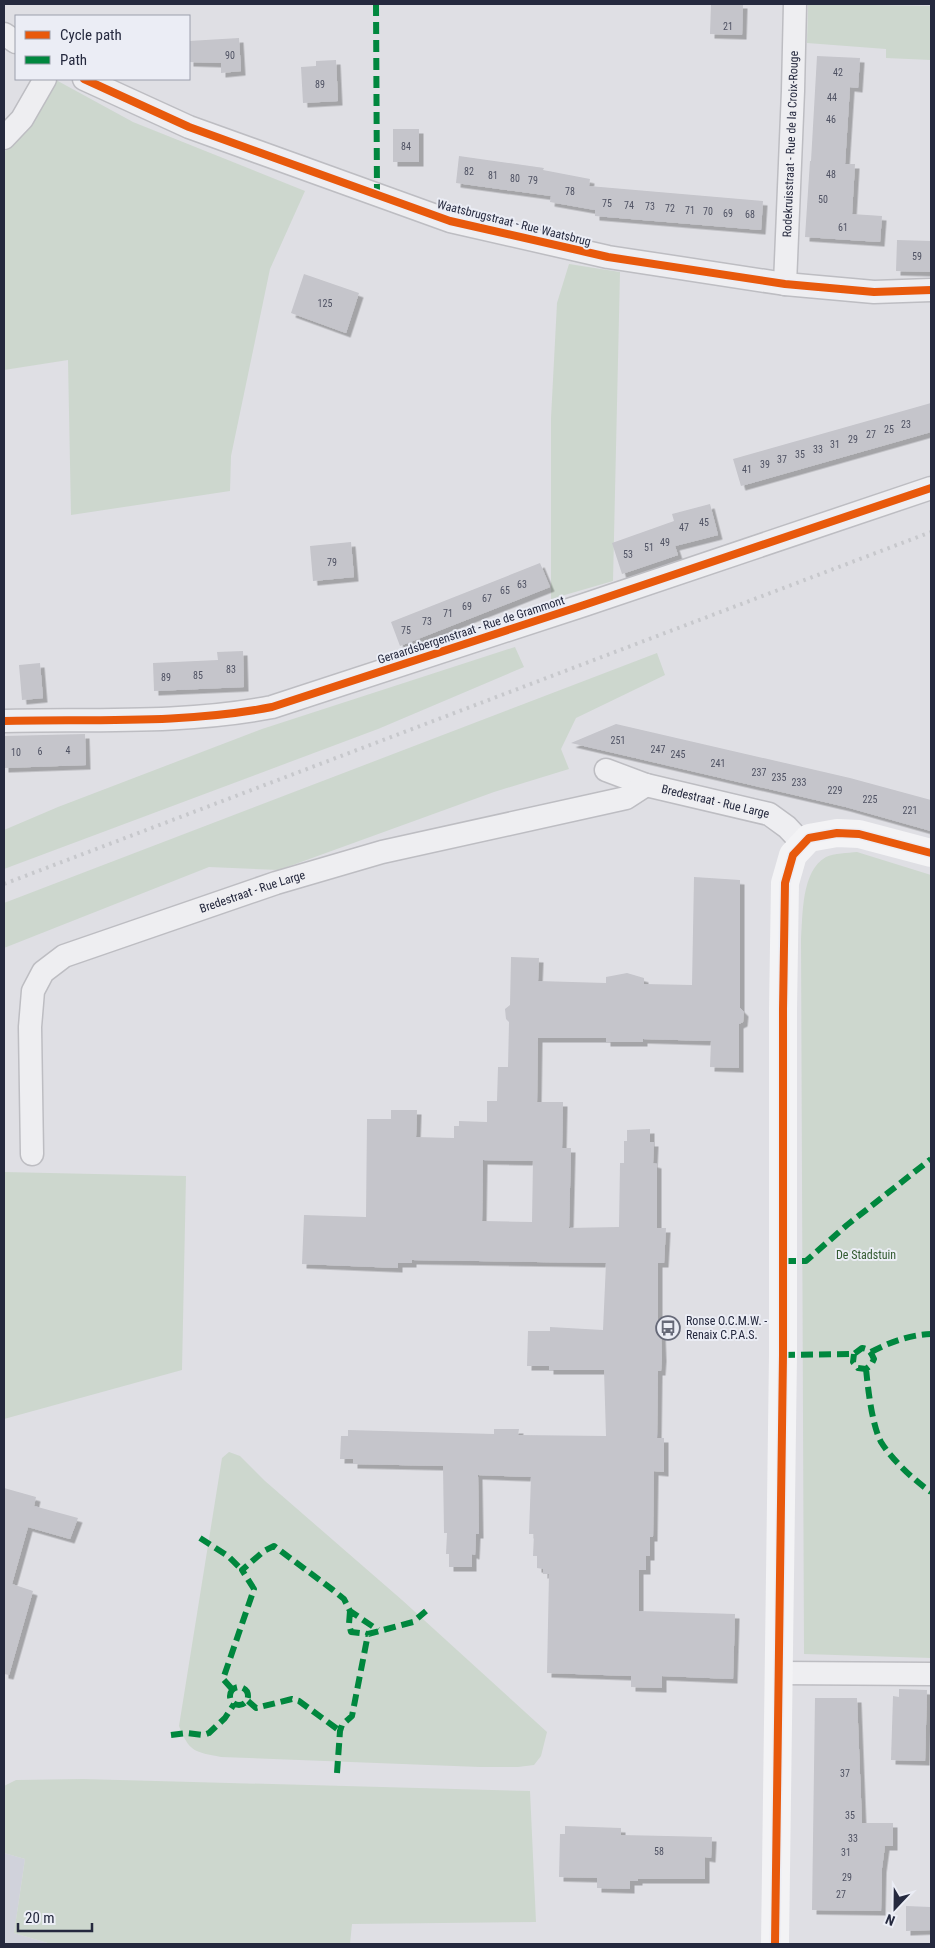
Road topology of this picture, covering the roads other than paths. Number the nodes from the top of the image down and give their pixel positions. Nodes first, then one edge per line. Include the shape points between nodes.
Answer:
1 (795, 4) edge
2 (4, 34) edge
3 (15, 41) edge
4 (45, 80) edge
5 (86, 80) edge
6 (4, 138) edge
7 (785, 284) junction
8 (931, 290) edge
9 (931, 488) edge
10 (4, 721) edge
11 (606, 770) dead end
12 (646, 785) junction
13 (803, 844) junction
14 (931, 853) edge
15 (32, 1154) dead end
16 (779, 1673) junction
17 (931, 1674) edge
18 (775, 1944) edge

1 - 7 street, Rodekruisstraat - Rue de la Croix-Rouge
2 - 3 street
4 - 6 street via 22,119
5 - 7 street, Waatsbrugstraat - Rue Waatsbrug via 189,127 450,221 608,257
7 - 8 street, Waatsbrugstraat - Rue Waatsbrug via 874,292
9 - 10 street, Geraardsbergenstraat - Rue de Grammont via 272,707 220,716
11 - 12 street, Bredestraat - Rue Large
12 - 13 street, Bredestraat - Rue Large via 769,814 787,826
12 - 15 street, Bredestraat - Rue Large via 626,798 382,852 276,883 64,956 43,972 33,991 30,1027
13 - 14 street via 809,838 837,833 859,834
13 - 16 street via 793,855 785,883
16 - 17 street
16 - 18 street

